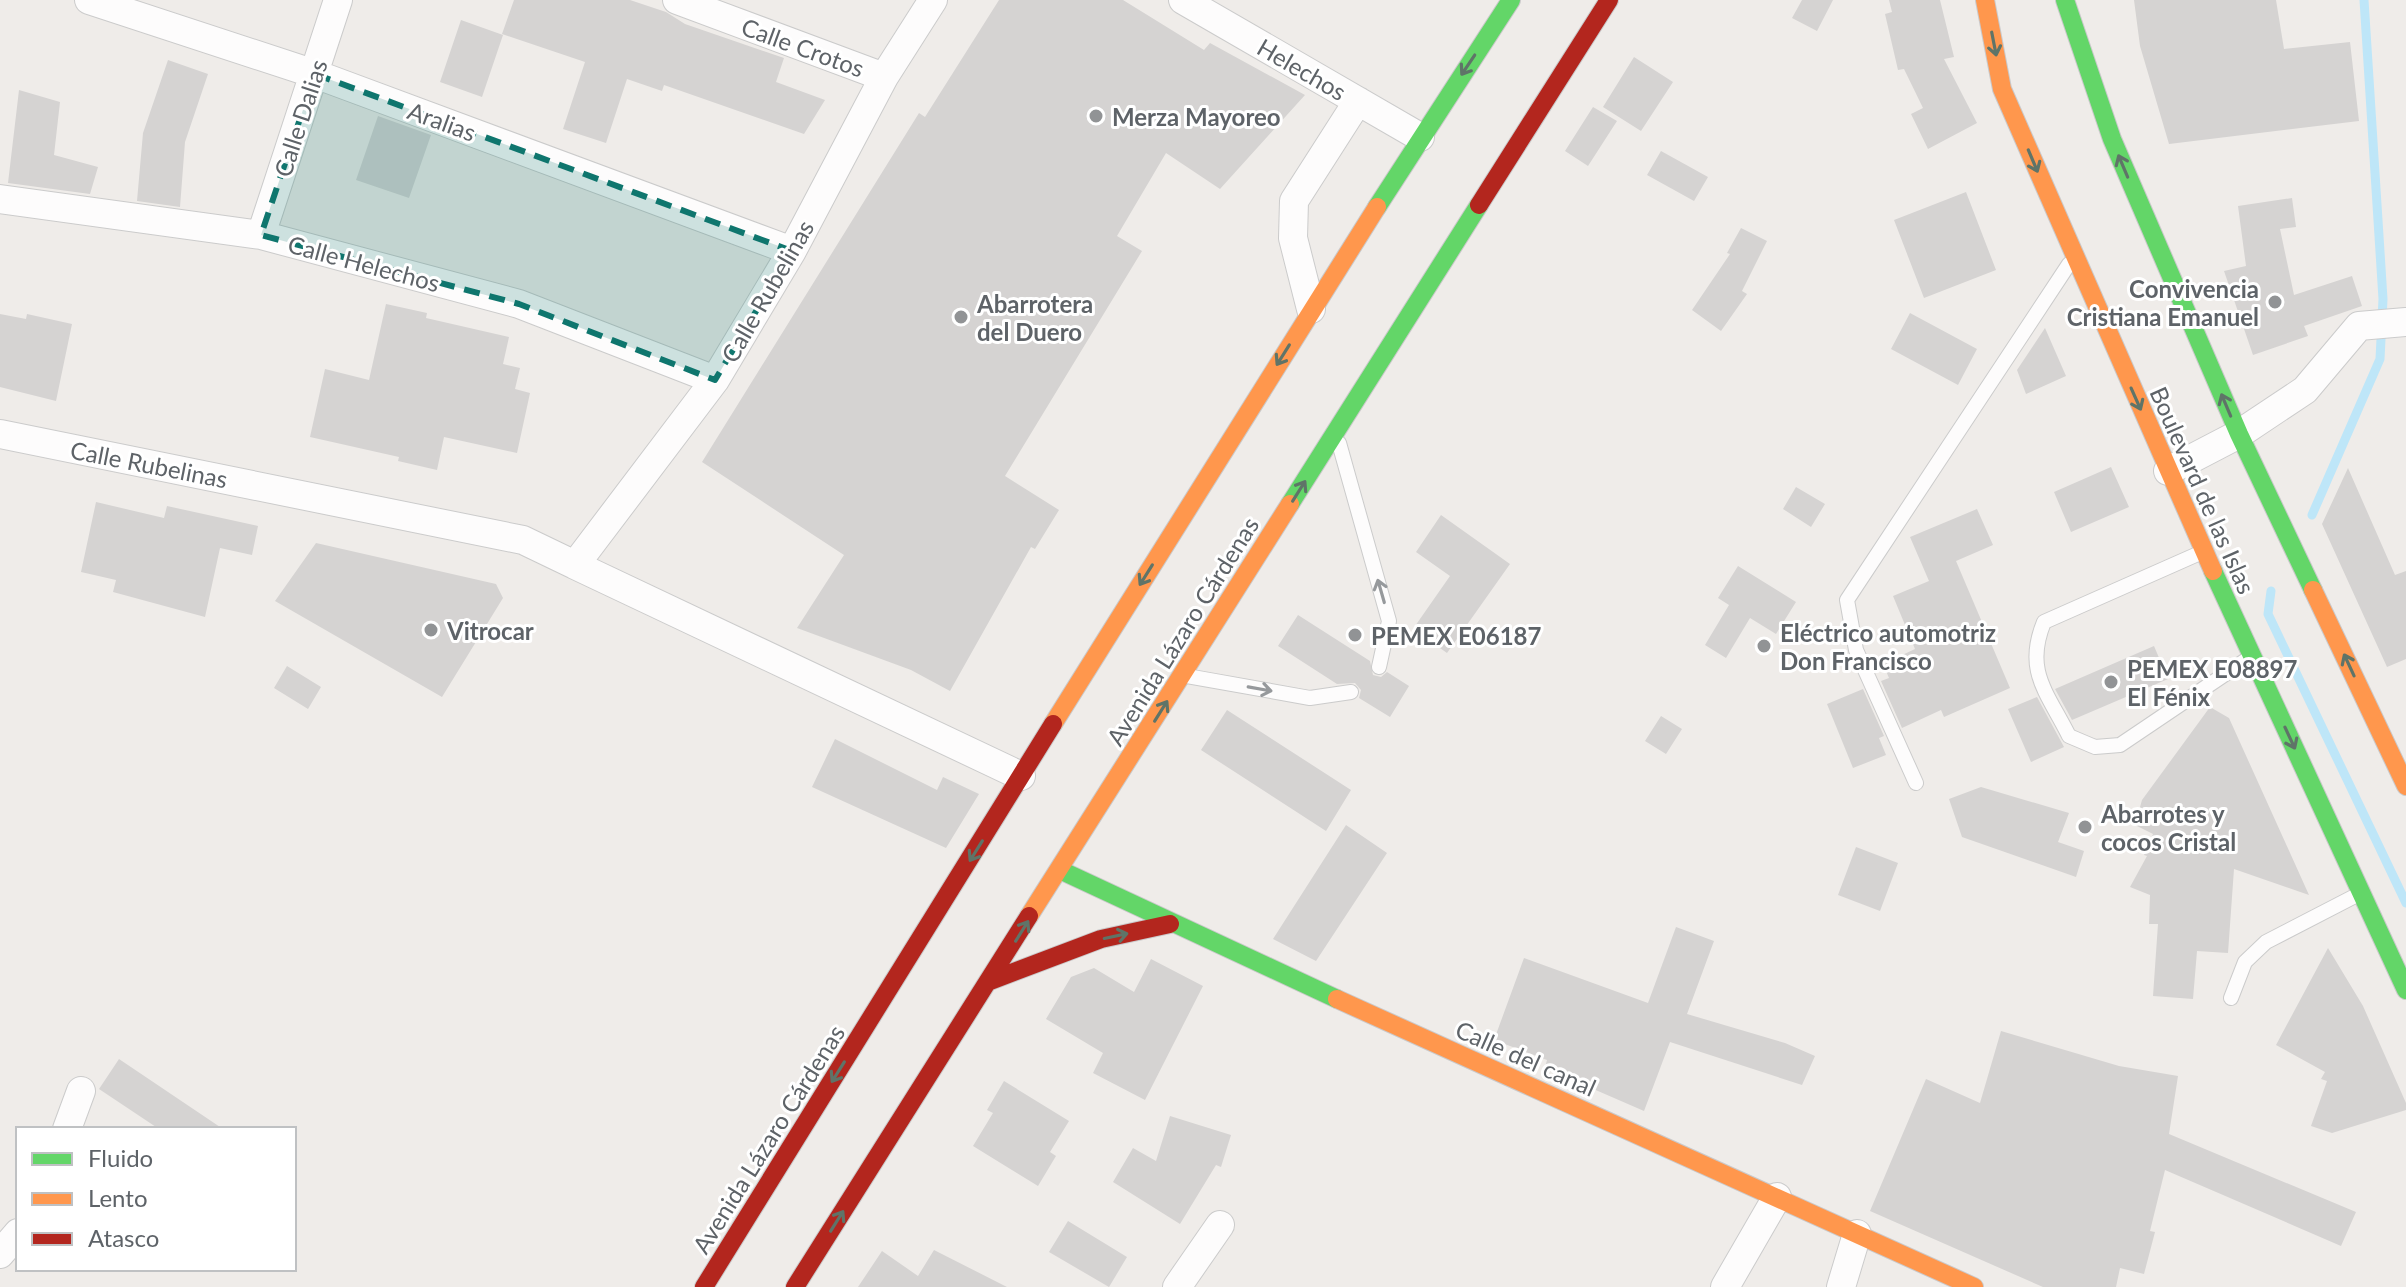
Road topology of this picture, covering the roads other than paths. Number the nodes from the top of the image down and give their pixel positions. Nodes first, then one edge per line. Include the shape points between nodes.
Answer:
1 (89, 0) edge
2 (338, 0) edge
3 (677, 0) edge
4 (933, 0) edge
5 (1183, 0) edge
6 (1511, 0) edge
7 (1609, 0) edge
8 (1985, 0) edge
9 (2065, 0) edge
10 (315, 74) junction
11 (884, 77) junction
12 (1358, 101) junction
13 (1420, 137) junction
14 (0, 199) edge
15 (261, 235) junction
16 (792, 251) junction
17 (2074, 257) junction
18 (1311, 309) junction
19 (2406, 322) edge
20 (715, 380) junction
21 (1336, 432) junction
22 (0, 434) edge
23 (2239, 434) junction
24 (2168, 471) junction
25 (2204, 552) junction
26 (575, 565) junction
27 (2252, 656) junction
28 (1379, 667) dead end
29 (1183, 675) junction
30 (1351, 692) dead end
31 (1021, 776) junction
32 (1916, 783) dead end
33 (2406, 786) edge
34 (1060, 870) junction
35 (2361, 892) junction
36 (1170, 924) junction
37 (990, 981) junction
38 (2406, 990) edge
39 (2231, 998) dead end
40 (81, 1091) dead end
41 (68, 1127) edge
42 (1777, 1197) junction
43 (1220, 1225) dead end
44 (1857, 1234) junction
45 (16, 1235) edge
46 (0, 1254) edge
47 (704, 1287) edge
48 (795, 1287) edge
49 (1177, 1287) edge
50 (1725, 1287) edge
51 (1841, 1287) edge
52 (1974, 1287) edge

1 - 10 street, Aralias
2 - 10 street, Calle Dalias
3 - 11 street, Calle Crotos
4 - 11 street, Calle Rubelinas
5 - 12 street, Helechos
6 -> 13 main road, Avenida Lázaro Cárdenas
7 - 21 main road, Avenida Lázaro Cárdenas
8 -> 17 main road, Boulevard de las Islas via 2002,89
23 -> 9 main road via 2112,139
10 - 15 street, Calle Dalias
10 - 16 street, Aralias
11 - 16 street, Calle Rubelinas
12 - 13 street, Helechos
12 - 18 street via 1294,201 1293,238
13 - 18 main road, Avenida Lázaro Cárdenas
14 - 15 street, Calle Helechos
15 - 20 street, Calle Helechos via 519,304
16 - 20 street, Calle Rubelinas
17 -> 24 main road, Boulevard de las Islas
17 - 32 lane via 1847,600 1856,650
18 -> 31 main road, Avenida Lázaro Cárdenas
19 - 23 street via 2359,326 2305,390
20 - 26 street, Calle Rubelinas
28 -> 21 lane via 1389,621
29 -> 21 main road, Avenida Lázaro Cárdenas
22 - 26 street, Calle Rubelinas via 523,540
23 - 24 street
33 -> 23 main road
24 - 25 main road, Boulevard de las Islas
25 - 27 main road, Boulevard de las Islas
25 - 27 lane via 2044,622 2035,645 2035,670 2069,736 2095,747 2120,745
26 - 31 street, Calle Rubelinas
27 -> 35 main road, Boulevard de las Islas
29 -> 30 lane via 1310,698
34 -> 29 main road, Avenida Lázaro Cárdenas
31 -> 47 main road, Avenida Lázaro Cárdenas
34 - 36 main road, Calle del canal
37 -> 34 main road, Avenida Lázaro Cárdenas
35 - 38 main road, Boulevard de las Islas
35 - 39 lane via 2266,942 2245,962
37 -> 36 main road via 1101,939
36 - 42 main road, Calle del canal
48 -> 37 main road, Avenida Lázaro Cárdenas
40 - 41 street
42 - 44 main road, Calle del canal
42 - 50 street
43 - 49 street
44 - 51 street
44 - 52 main road, Calle del canal
45 - 46 street

